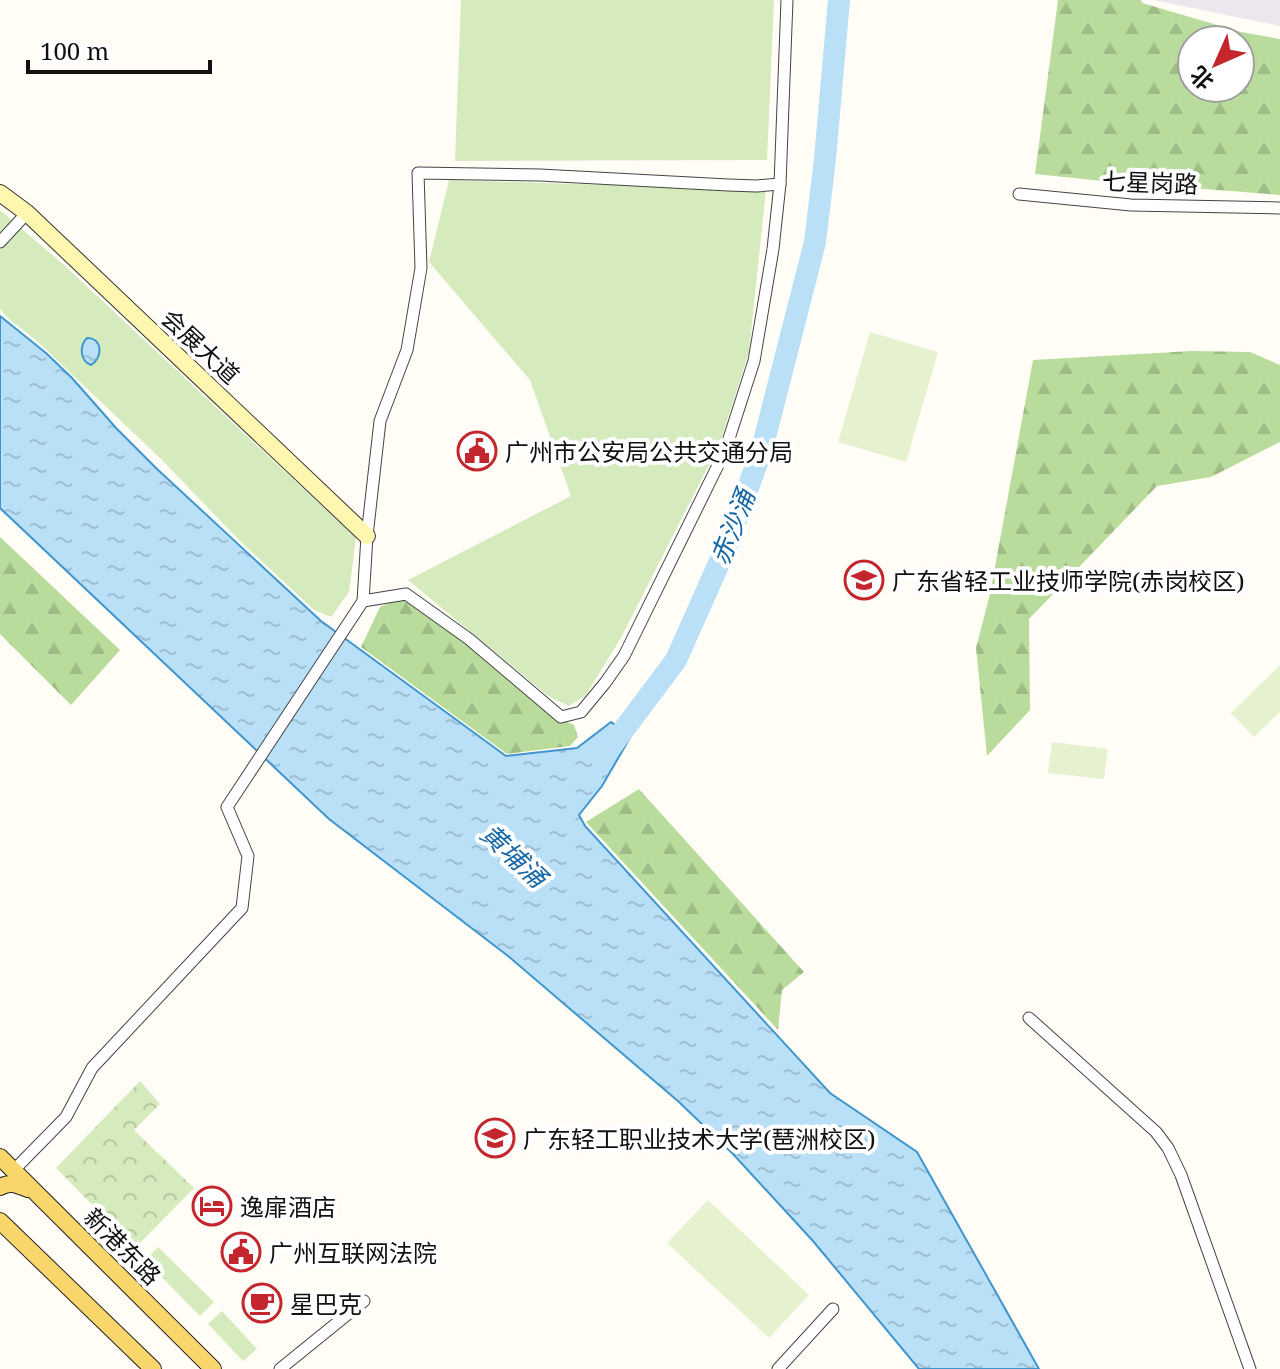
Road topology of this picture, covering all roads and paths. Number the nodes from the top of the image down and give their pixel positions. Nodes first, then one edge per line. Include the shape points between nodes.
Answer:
1 (787, 0) edge
2 (780, 184) junction
3 (0, 193) edge
4 (1019, 194) dead end
5 (1280, 208) edge
6 (27, 213) junction
7 (0, 242) edge
8 (367, 536) junction
9 (363, 601) junction
10 (1029, 1018) dead end
11 (0, 1157) edge
12 (7, 1173) edge
13 (0, 1187) edge
14 (33, 1191) junction
15 (1, 1221) edge
16 (364, 1301) dead end
17 (833, 1309) dead end
18 (782, 1368) edge
19 (153, 1369) edge
20 (213, 1369) edge
21 (280, 1369) edge
22 (1250, 1369) edge

1 - 2 street
2 - 8 street via 418,173 421,268 407,350 380,421
2 - 9 street via 754,361 725,451 624,656 581,712 561,717 406,594
3 - 6 street, 会展大道
4 - 5 street, 七星岗路 via 1131,205
6 - 7 street
6 - 8 street, 会展大道
8 - 9 street
9 - 12 street via 227,807 248,856 242,908 92,1068 66,1117
10 - 22 street via 1168,1148
11 - 12 main road, 新港东路
12 - 14 main road, 新港东路
13 - 14 main road via 13,1183
14 - 20 main road, 新港东路
15 - 19 main road
16 - 21 street
17 - 18 street

